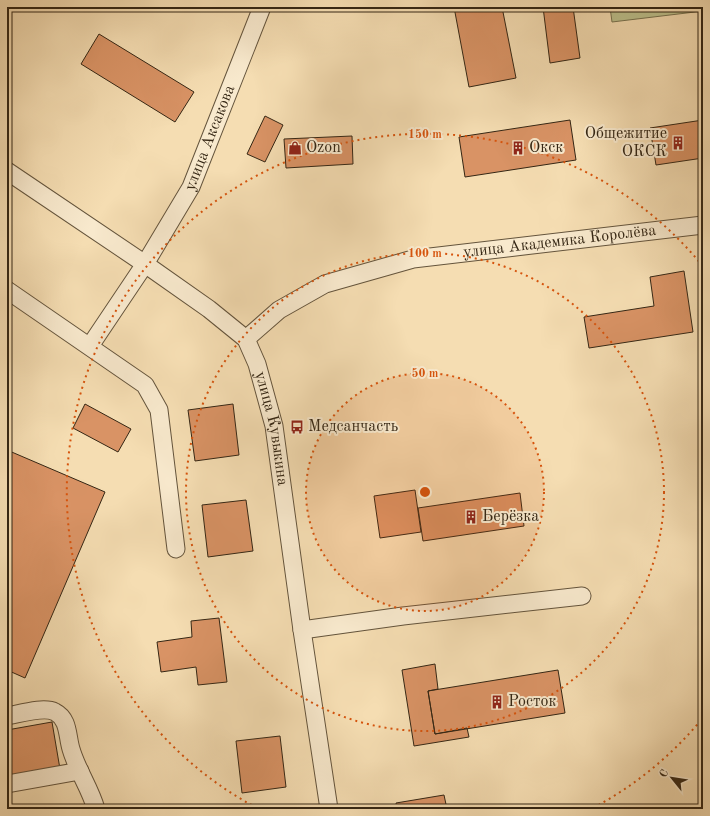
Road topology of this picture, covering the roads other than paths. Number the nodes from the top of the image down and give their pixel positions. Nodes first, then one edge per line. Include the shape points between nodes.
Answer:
1 (262, 7) edge
2 (7, 171) edge
3 (703, 225) edge
4 (146, 264) junction
5 (7, 290) edge
6 (246, 339) junction
7 (90, 346) junction
8 (176, 549) dead end
9 (582, 596) dead end
10 (302, 630) junction
11 (7, 716) edge
12 (80, 771) junction
13 (9, 786) edge
14 (96, 809) edge
15 (329, 809) edge

1 - 4 street, улица Аксакова via 191,187
2 - 4 street, улица Кувыкина
3 - 6 street, улица Академика Королёва via 413,259 325,284 279,310
4 - 6 street, улица Кувыкина
4 - 7 street, улица Аксакова
5 - 7 street
6 - 10 street, улица Кувыкина via 257,364 274,426
7 - 8 street via 145,385 159,410
9 - 10 street
10 - 15 street, улица Кувыкина
11 - 12 street via 51,710 61,716 66,722 71,750
12 - 13 street
12 - 14 street

